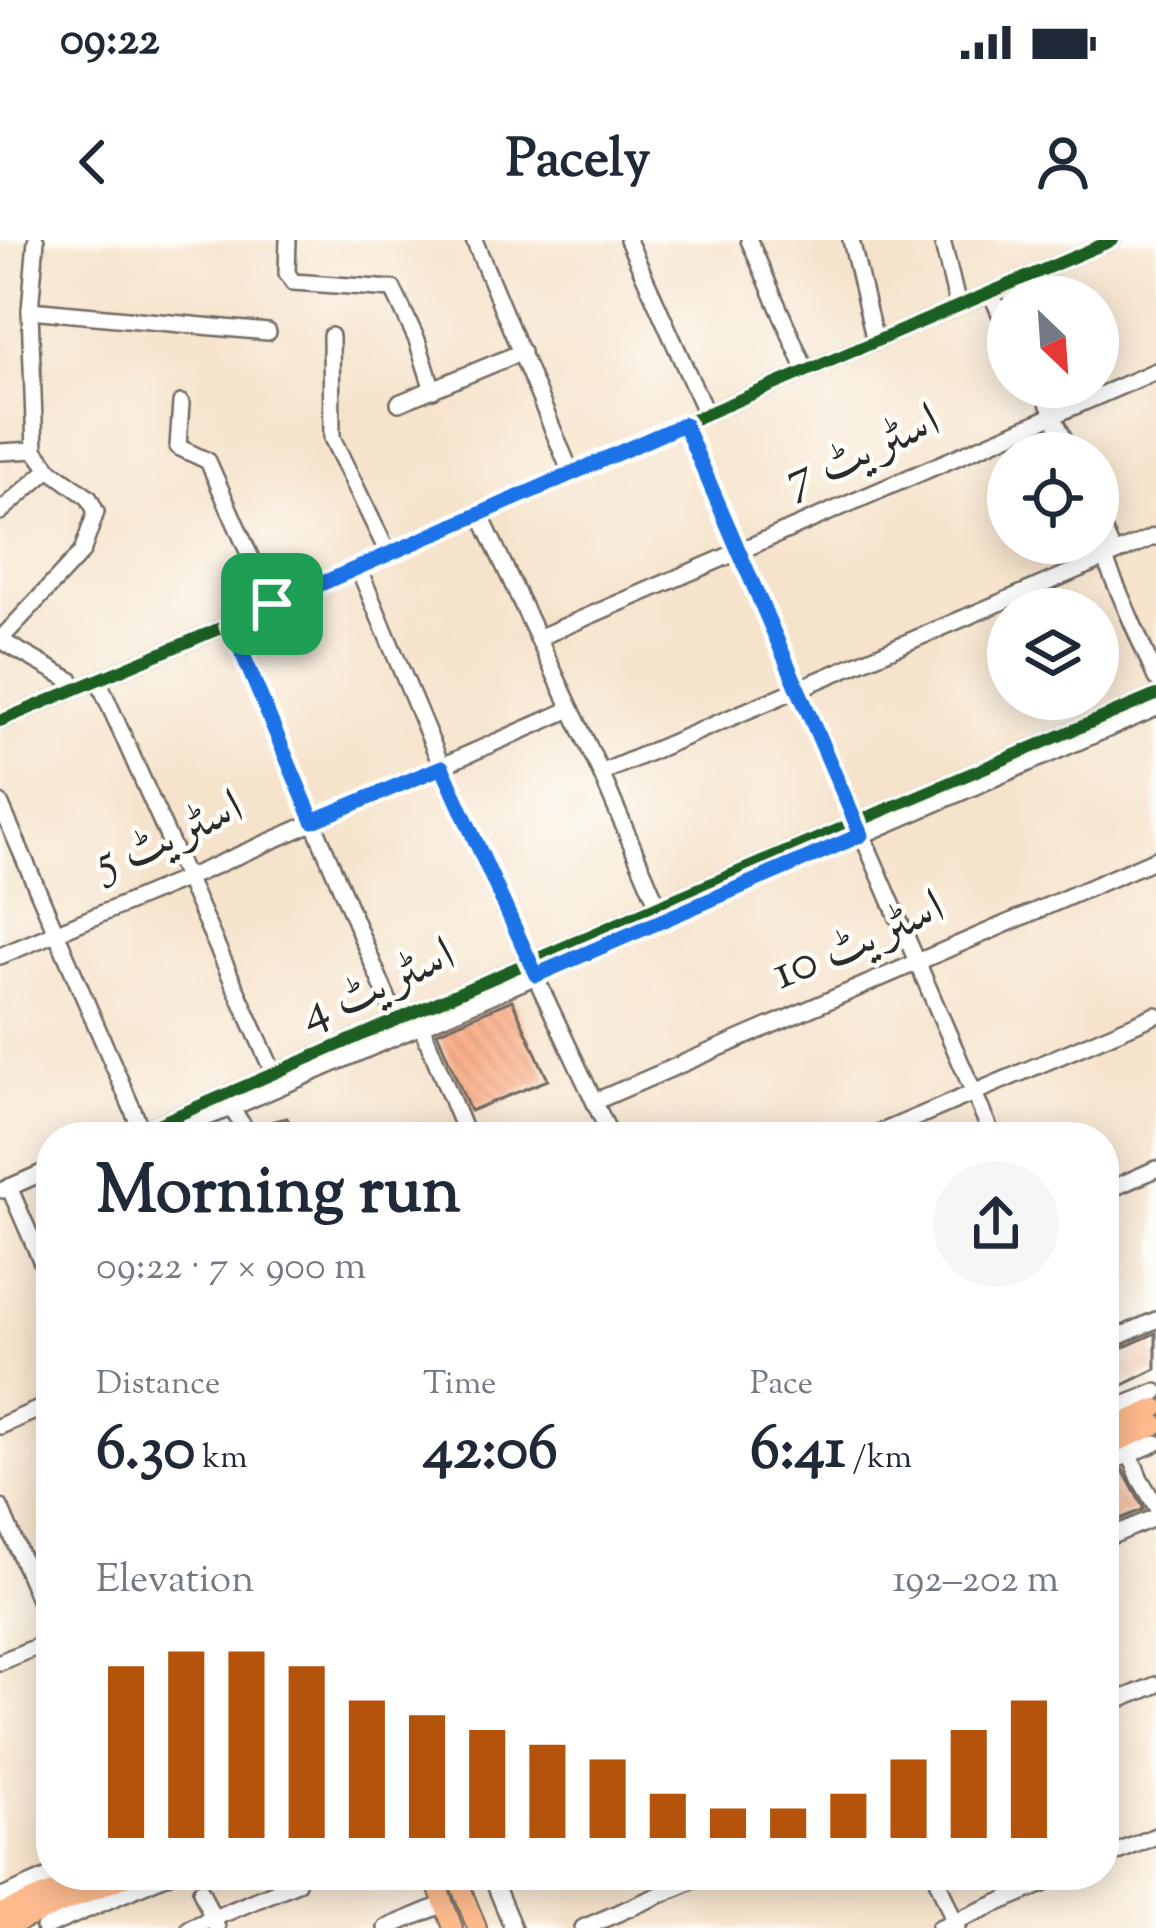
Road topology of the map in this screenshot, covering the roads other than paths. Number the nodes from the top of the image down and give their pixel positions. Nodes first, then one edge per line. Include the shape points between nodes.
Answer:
1 (36, 240) edge
2 (288, 240) edge
3 (474, 240) edge
4 (628, 240) edge
5 (749, 240) edge
6 (851, 240) edge
7 (942, 240) edge
8 (1113, 240) edge
9 (1030, 276) edge
10 (987, 294) edge
11 (958, 306) junction
12 (30, 310) junction
13 (268, 332) dead end
14 (331, 336) dead end
15 (875, 341) junction
16 (521, 352) junction
17 (806, 371) junction
18 (1156, 371) edge
19 (434, 390) junction
20 (181, 403) dead end
21 (399, 403) dead end
22 (1045, 408) edge
23 (706, 414) junction
24 (1049, 417) junction
25 (684, 424) junction
26 (1054, 432) edge
27 (1058, 432) edge
28 (35, 450) junction
29 (0, 452) edge
30 (49, 469) junction
31 (571, 473) junction
32 (0, 512) edge
33 (480, 514) junction
34 (1156, 536) edge
35 (1119, 548) edge
36 (738, 552) junction
37 (388, 554) junction
38 (1079, 564) edge
39 (1111, 564) edge
40 (1112, 564) edge
41 (358, 567) junction
42 (272, 604) junction
43 (230, 624) junction
44 (538, 638) junction
45 (0, 640) edge
46 (1156, 652) edge
47 (1156, 678) edge
48 (98, 680) junction
49 (76, 688) junction
50 (800, 688) junction
51 (1156, 695) edge
52 (571, 709) junction
53 (1156, 709) edge
54 (0, 721) edge
55 (442, 767) junction
56 (601, 773) junction
57 (0, 803) edge
58 (313, 821) junction
59 (858, 829) junction
60 (1156, 859) edge
61 (187, 878) junction
62 (658, 906) junction
63 (56, 932) junction
64 (0, 956) edge
65 (917, 962) junction
66 (532, 969) junction
67 (1156, 1015) edge
68 (418, 1018) junction
69 (398, 1021) junction
70 (274, 1073) junction
71 (973, 1092) junction
72 (596, 1101) junction
73 (231, 1108) junction
74 (143, 1122) edge
75 (174, 1122) edge
76 (204, 1122) edge
77 (240, 1122) edge
78 (461, 1122) edge
79 (605, 1122) edge
80 (904, 1122) edge
81 (986, 1122) edge
82 (1156, 1169) edge
83 (36, 1176) edge
84 (1119, 1185) edge
85 (5, 1189) edge
86 (36, 1252) edge
87 (1156, 1320) edge
88 (1119, 1336) edge
89 (1156, 1392) edge
90 (1156, 1408) edge
91 (36, 1410) edge
92 (1119, 1425) edge
93 (0, 1426) edge
94 (1156, 1426) edge
95 (1119, 1427) edge
96 (1119, 1429) edge
97 (1119, 1430) edge
98 (1119, 1437) edge
99 (1156, 1443) edge
100 (1156, 1506) edge
101 (0, 1507) edge
102 (1156, 1517) edge
103 (1119, 1533) edge
104 (36, 1592) edge
105 (36, 1647) edge
106 (0, 1662) edge
107 (1156, 1684) edge
108 (1119, 1700) edge
109 (1156, 1836) edge
110 (1119, 1852) edge
111 (36, 1882) edge
112 (57, 1890) edge
113 (94, 1890) edge
114 (132, 1890) edge
115 (281, 1890) edge
116 (439, 1890) edge
117 (462, 1890) edge
118 (497, 1890) edge
119 (671, 1890) edge
120 (939, 1890) edge
121 (1030, 1890) edge
122 (201, 1891) dead end
123 (0, 1898) edge
124 (444, 1904) junction
125 (0, 1913) edge
126 (214, 1923) edge
127 (950, 1926) edge
128 (4, 1928) edge
129 (44, 1928) edge
130 (190, 1928) edge
131 (386, 1928) edge
132 (453, 1928) edge
133 (477, 1928) edge
134 (513, 1928) edge
135 (583, 1928) edge

1 - 12 street
2 - 19 street via 293,282 393,289
3 - 16 street
4 - 23 street
5 - 17 street
6 - 15 street
7 - 11 street
8 - 9 street
10 - 11 street
11 - 15 street
12 - 13 street
12 - 28 street
14 - 37 street via 332,438
15 - 17 street
16 - 19 street
16 - 31 street
17 - 23 street
18 - 24 street, اسٹریٹ 7
19 - 21 street
20 - 42 street via 178,447 208,461
22 - 24 street
23 - 25 street
24 - 26 street
24 - 27 street
24 - 36 street, اسٹریٹ 7
25 - 31 street
25 - 36 street
28 - 29 street
28 - 30 street
30 - 32 street
30 - 45 street via 89,497 92,528 82,552
31 - 33 street
33 - 37 street
33 - 44 street
34 - 35 street
36 - 44 street, اسٹریٹ 7
36 - 50 street
37 - 41 street
38 - 50 street
39 - 47 street
40 - 46 street
41 - 42 street
41 - 55 street
42 - 43 street
43 - 48 street
43 - 58 street
44 - 52 street
45 - 49 street
48 - 49 street
48 - 61 street
49 - 54 street
50 - 56 street
50 - 59 street
51 - 59 street
52 - 55 street, اسٹریٹ 5
52 - 56 street
53 - 59 street
55 - 58 street, اسٹریٹ 5
55 - 66 street
56 - 62 street
57 - 63 street
58 - 61 street, اسٹریٹ 5
58 - 69 street
59 - 62 street, اسٹریٹ 4
59 - 65 street
59 - 66 street
60 - 65 street, اسٹریٹ 10
61 - 63 street, اسٹریٹ 5
61 - 70 street
62 - 66 street, اسٹریٹ 4
63 - 64 street, اسٹریٹ 5
63 - 74 street
65 - 71 street
65 - 72 street, اسٹریٹ 10
66 - 68 street
66 - 72 street
67 - 71 street
68 - 69 street, اسٹریٹ 4
68 - 73 street
68 - 78 street
69 - 70 street, اسٹریٹ 4
70 - 75 street, اسٹریٹ 4
71 - 80 street
71 - 81 street
72 - 79 street
73 - 76 street
73 - 77 street
82 - 84 street
83 - 85 street
85 - 86 street
87 - 88 street
89 - 92 street
90 - 95 main road
91 - 93 street
94 - 96 main road
97 - 99 street
98 - 100 street
101 - 104 street
102 - 103 street
105 - 106 street
107 - 108 street
109 - 110 street
111 - 123 street
112 - 125 main road
113 - 128 main road
114 - 129 street
115 - 126 street
116 - 124 main road
117 - 133 main road
118 - 134 street
119 - 135 street
120 - 127 street
121 - 127 street
122 - 126 street
124 - 131 street
124 - 132 main road
126 - 130 street

